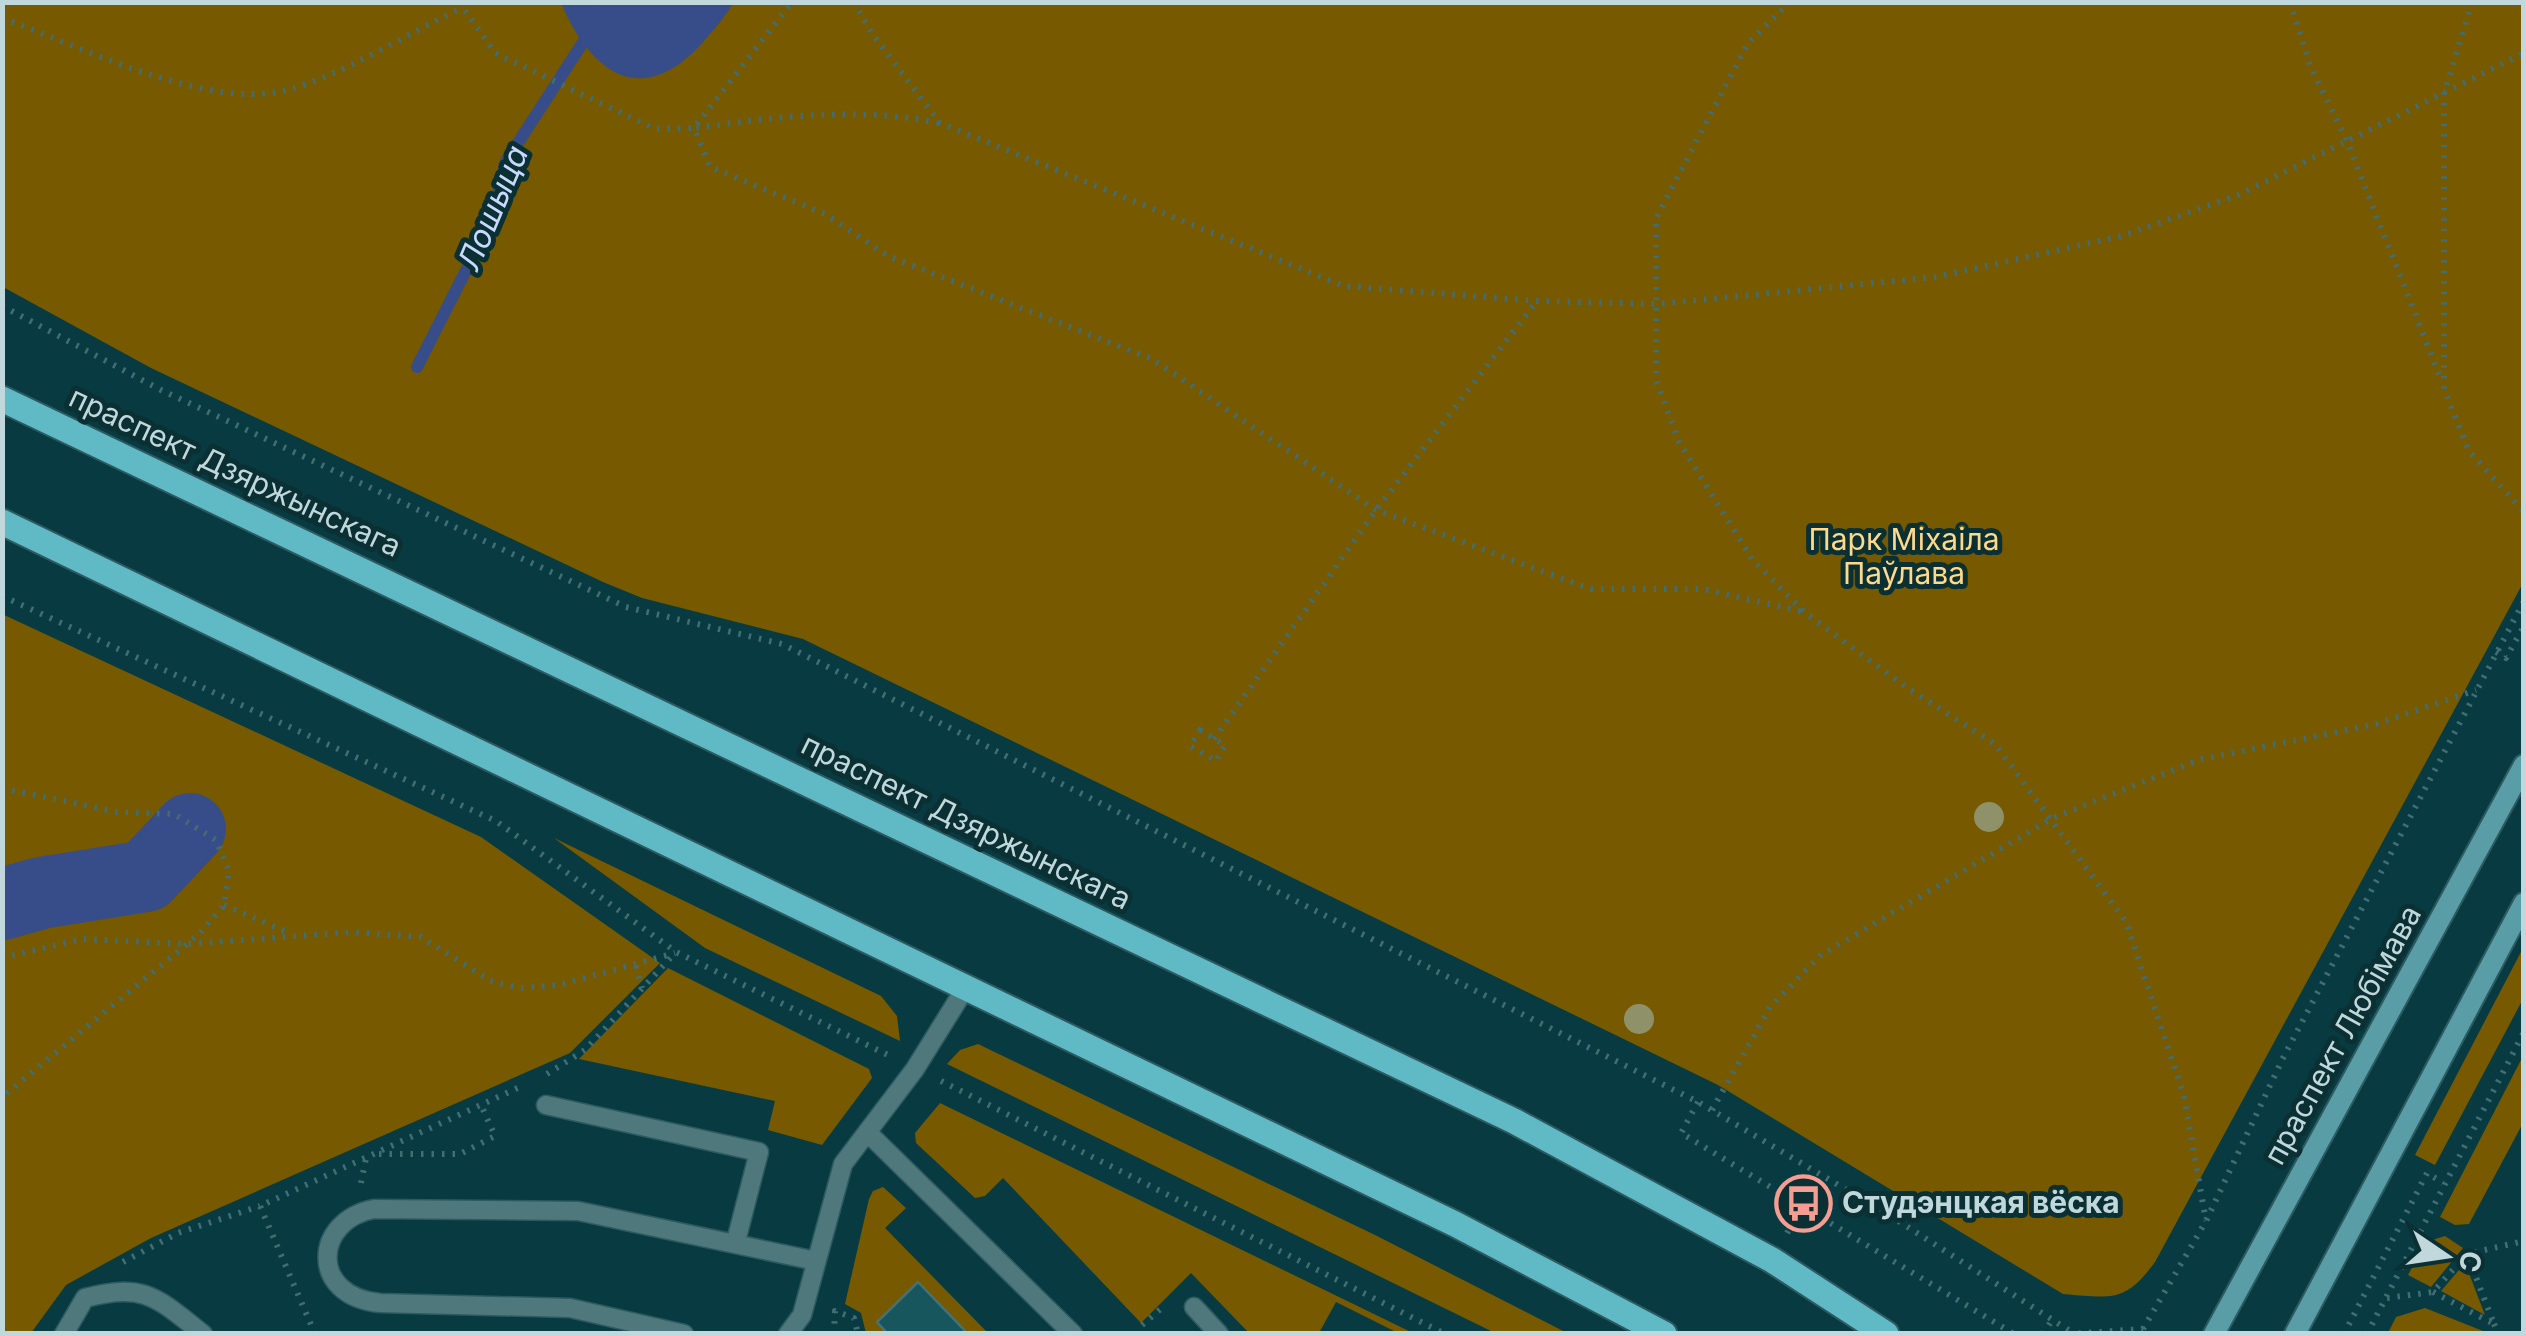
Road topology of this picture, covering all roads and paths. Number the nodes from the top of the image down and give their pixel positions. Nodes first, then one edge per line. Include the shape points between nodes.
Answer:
1 (792, 2) edge
2 (854, 2) edge
3 (1790, 2) edge
4 (2290, 2) edge
5 (2472, 2) edge
6 (459, 6) edge
7 (2, 18) edge
8 (2524, 53) edge
9 (2444, 94) junction
10 (940, 123) junction
11 (694, 128) junction
12 (2347, 141) junction
13 (1536, 301) junction
14 (1658, 304) junction
15 (2, 306) edge
16 (2444, 389) junction
17 (2, 399) edge
18 (1376, 510) junction
19 (2524, 512) edge
20 (2, 522) edge
21 (2, 596) edge
22 (2524, 601) edge
23 (1804, 612) junction
24 (2523, 629) edge
25 (2496, 652) junction
26 (2476, 690) junction
27 (1214, 739) junction
28 (2524, 765) edge
29 (2, 788) edge
30 (2052, 818) junction
31 (2524, 903) edge
32 (224, 905) junction
33 (292, 934) junction
34 (187, 944) junction
35 (676, 952) junction
36 (2, 958) edge
37 (636, 966) junction
38 (966, 987) junction
39 (642, 988) junction
40 (2524, 1032) edge
41 (915, 1069) junction
42 (2, 1097) edge
43 (1698, 1102) junction
44 (481, 1105) junction
45 (546, 1105) dead end
46 (1712, 1110) junction
47 (867, 1132) junction
48 (372, 1154) junction
49 (2444, 1183) junction
50 (260, 1206) junction
51 (2206, 1221) junction
52 (736, 1241) junction
53 (2524, 1242) edge
54 (2466, 1254) junction
55 (816, 1261) junction
56 (115, 1266) dead end
57 (2433, 1292) junction
58 (2386, 1298) junction
59 (1164, 1306) dead end
60 (1194, 1307) dead end
61 (2052, 1320) junction
62 (2494, 1324) junction
63 (1142, 1326) dead end
64 (2145, 1331) edge
65 (2069, 1332) edge
66 (836, 1333) edge
67 (64, 1334) edge
68 (203, 1334) edge
69 (315, 1334) edge
70 (684, 1334) edge
71 (788, 1334) edge
72 (858, 1334) edge
73 (1074, 1334) edge
74 (1220, 1334) edge
75 (1446, 1334) edge
76 (1664, 1334) edge
77 (1886, 1334) edge
78 (2014, 1334) edge
79 (2044, 1334) edge
80 (2214, 1334) edge
81 (2295, 1334) edge
82 (2344, 1334) edge
83 (2366, 1334) edge
84 (2498, 1334) edge

1 - 11 path
2 - 10 path
3 - 14 path via 1748,43 1656,218
4 - 12 path via 2311,68
5 - 9 path
6 - 7 path via 324,76 286,90 244,94 153,74
6 - 11 path via 496,53 655,129
8 - 9 path
9 - 12 path
9 - 16 path
10 - 11 path via 896,114 805,112
10 - 13 path via 1344,286
11 - 18 path via 710,168 825,214 888,256 1152,359
12 - 14 path via 2238,196 2122,236 1936,277
12 - 16 path
13 - 14 path
13 - 18 path
14 - 23 path via 1656,380 1679,442 1752,559
15 - 43 path via 161,390 626,607 782,644
16 - 19 path via 2469,451
17 - 77 main road, праспект Дзяржынскага via 1514,1121 1772,1260
18 - 23 path via 1591,590 1702,589
18 - 27 path
20 - 38 main road
21 - 35 path via 496,820
22 - 25 path
23 - 30 path via 1995,744
24 - 25 path via 2506,658
25 - 26 path
26 - 30 path via 2376,724 2198,760
26 - 51 path via 2282,1060
27 - 27 path via 1225,745 1216,761 1190,746 1200,730
28 - 80 main road, праспект Любімава
29 - 32 path via 117,812 174,814 216,840 229,872
30 - 46 path via 1821,955 1770,1006
30 - 51 path via 2126,922 2184,1096
31 - 81 main road
32 - 33 path
32 - 34 path
33 - 34 path
33 - 37 path via 422,937 491,981 521,988 559,986
34 - 36 path via 82,938
34 - 42 path
35 - 37 path
35 - 39 path
35 - 41 path
37 - 39 path
38 - 41 lane
38 - 76 main road via 1455,1224
39 - 44 path via 566,1065
40 - 49 path
41 - 47 lane
41 - 75 path
43 - 46 path
43 - 78 path via 1681,1133
44 - 48 path
44 - 48 path via 495,1136 460,1154
45 - 52 lane via 758,1152
46 - 61 path
47 - 55 lane via 835,1180
47 - 73 lane
48 - 50 path
49 - 58 path
49 - 82 path via 2427,1173
50 - 56 path via 178,1233
50 - 69 path
51 - 64 path
52 - 55 lane
52 - 70 lane via 578,1211 411,1209 356,1212 332,1238 329,1273 352,1297 570,1308
53 - 54 path
54 - 57 path
54 - 62 path
55 - 71 lane via 802,1315
57 - 58 path
57 - 62 path
58 - 83 path
59 - 63 path
60 - 74 lane
61 - 65 path
61 - 79 path
62 - 84 path
64 - 65 path
66 - 72 path via 835,1310 854,1318
67 - 68 lane via 86,1298 122,1288 152,1294

